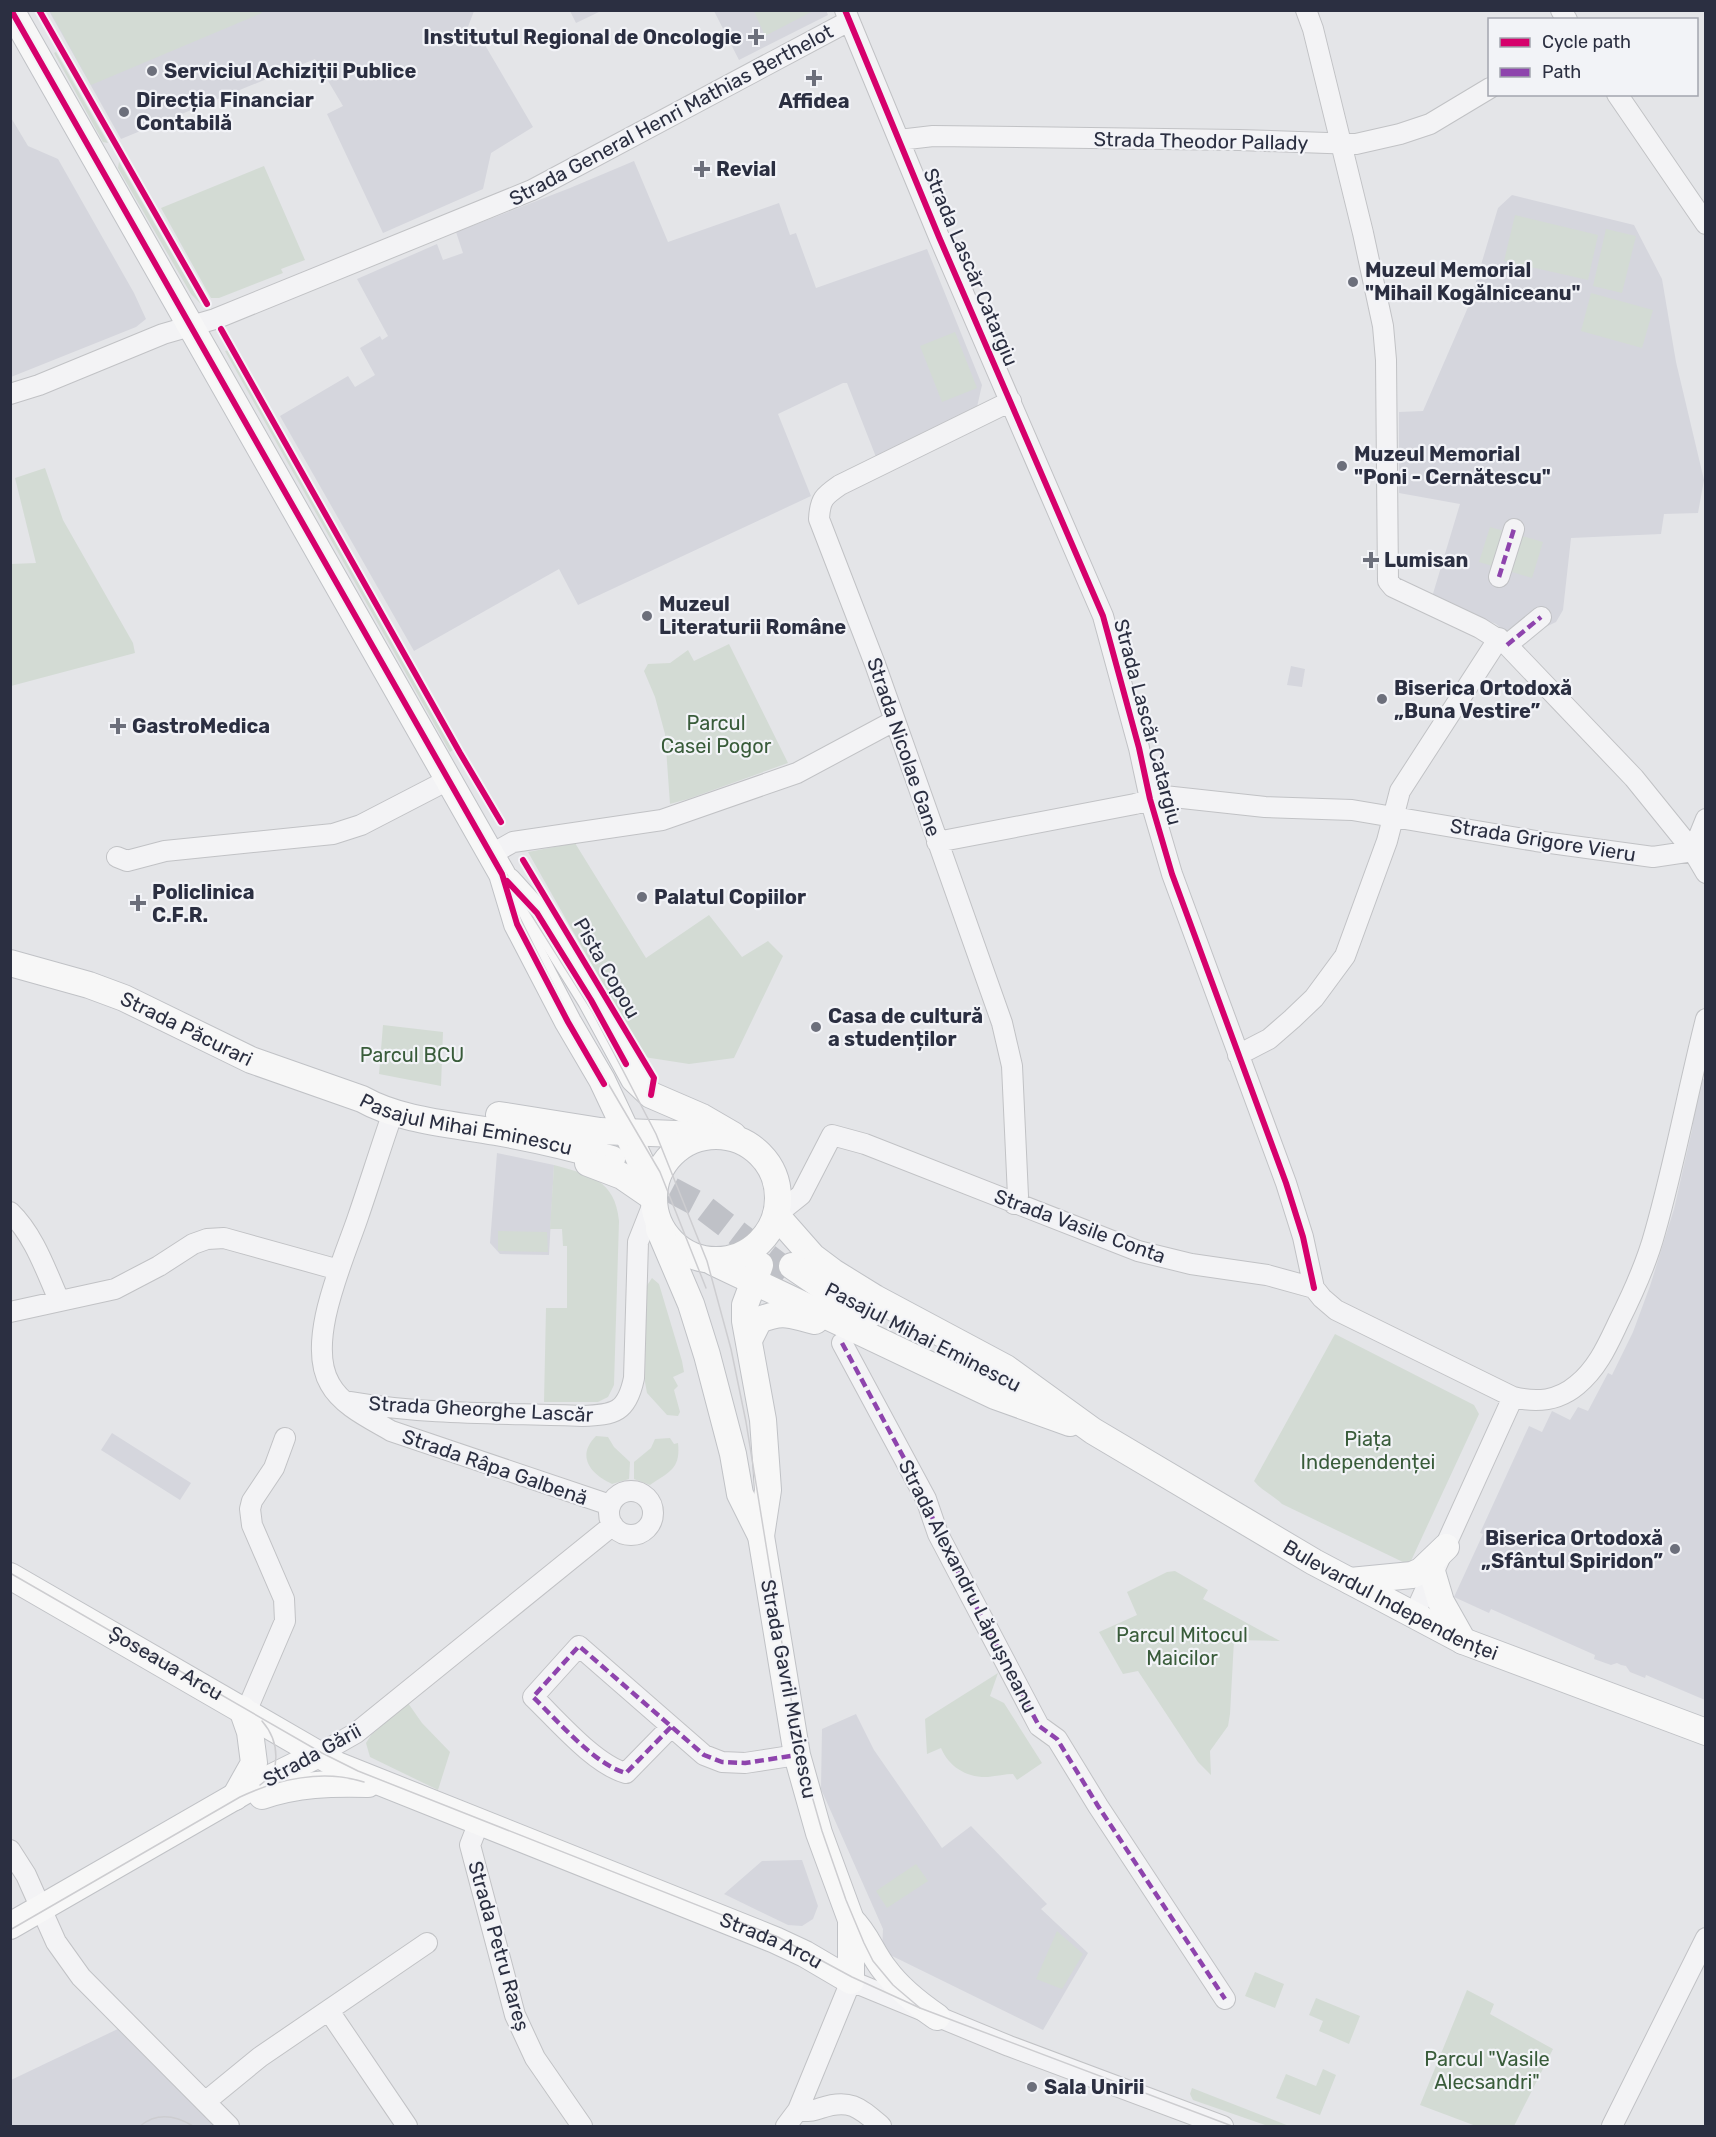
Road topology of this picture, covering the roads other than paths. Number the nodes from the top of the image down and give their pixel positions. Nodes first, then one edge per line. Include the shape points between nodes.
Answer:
1 (10, 10) edge
2 (1306, 10) edge
3 (847, 16) edge
4 (1488, 89) edge
5 (1618, 96) edge
6 (899, 140) junction
7 (1341, 144) junction
8 (1706, 224) edge
9 (190, 326) junction
10 (10, 394) edge
11 (1011, 401) junction
12 (1514, 529) dead end
13 (1499, 577) dead end
14 (1540, 617) dead end
15 (1503, 641) junction
16 (894, 722) junction
17 (448, 780) junction
18 (1150, 799) junction
19 (1394, 816) junction
20 (1706, 819) edge
21 (937, 842) junction
22 (1693, 850) junction
23 (117, 857) dead end
24 (496, 865) junction
25 (1706, 873) edge
26 (10, 963) edge
27 (1706, 1019) edge
28 (1238, 1055) junction
29 (604, 1084) junction
30 (377, 1107) junction
31 (563, 1126) junction
32 (710, 1135) junction
33 (619, 1148) junction
34 (754, 1148) junction
35 (654, 1197) junction
36 (1014, 1204) junction
37 (10, 1212) edge
38 (774, 1220) junction
39 (659, 1229) junction
40 (714, 1262) junction
41 (791, 1269) tunnel mouth
42 (339, 1270) junction
43 (754, 1281) junction
44 (1314, 1288) junction
45 (59, 1300) junction
46 (10, 1312) edge
47 (850, 1337) junction
48 (749, 1340) junction
49 (1513, 1397) junction
50 (345, 1401) junction
51 (432, 1410) junction
52 (1054, 1410) junction
53 (285, 1438) dead end
54 (409, 1438) junction
55 (610, 1505) junction
56 (613, 1526) junction
57 (761, 1536) junction
58 (1446, 1547) junction
59 (1433, 1575) junction
60 (10, 1576) edge
61 (1350, 1581) junction
62 (1414, 1616) junction
63 (1463, 1641) junction
64 (244, 1710) junction
65 (671, 1727) junction
66 (1706, 1732) edge
67 (319, 1754) junction
68 (797, 1755) junction
69 (383, 1784) junction
70 (235, 1797) junction
71 (478, 1822) junction
72 (10, 1850) edge
73 (42, 1908) junction
74 (10, 1926) edge
75 (851, 1926) junction
76 (1706, 1938) edge
77 (427, 1943) dead end
78 (809, 1956) junction
79 (850, 1981) junction
80 (1225, 1999) dead end
81 (329, 2011) junction
82 (937, 2017) junction
83 (205, 2102) junction
84 (798, 2110) junction
85 (229, 2127) edge
86 (407, 2127) edge
87 (582, 2127) edge
88 (786, 2127) edge
89 (881, 2127) edge
90 (1223, 2127) edge
91 (1612, 2127) edge

1 - 9 main road
2 - 7 street
3 - 6 street, Strada Lascăr Catargiu
3 - 9 street, Strada General Henri Mathias Berthelot via 532,190
4 - 7 street, Strada Theodor Pallady via 1430,124 1356,144
5 - 8 street
6 - 7 street, Strada Theodor Pallady via 933,136
6 - 11 street, Strada Lascăr Catargiu
7 - 15 street via 1383,326 1388,581 1410,596
9 - 10 street, Strada General Henri Mathias Berthelot
9 - 17 main road
11 - 16 street, Strada Nicolae Gane via 840,485 825,495 820,507 819,519
11 - 18 street, Strada Lascăr Catargiu via 1103,616
12 - 13 street
14 - 15 street
15 - 19 street via 1400,791
15 - 22 street via 1634,778
16 - 21 street, Strada Nicolae Gane
16 - 24 street via 797,773 662,820 513,842
17 - 23 street via 361,825 333,834 165,850 127,861
17 - 24 main road
18 - 19 street, Strada Grigore Vieru via 1164,796
18 - 21 street, Strada Grigore Vieru
18 - 28 street, Strada Lascăr Catargiu via 1172,874
19 - 22 street, Strada Grigore Vieru via 1653,857
19 - 28 street via 1345,956 1314,999 1269,1039
20 - 22 street
21 - 36 street, Strada Nicolae Gane via 988,978 1008,1045 1018,1196
22 - 25 street
24 - 29 main road via 517,924
24 - 34 main road via 537,913 634,1079 651,1095
26 - 30 main road, Strada Păcurari via 124,998 251,1060
27 - 49 street, Strada Vasile Conta via 1655,1234 1611,1339 1599,1361 1568,1391 1545,1401
28 - 44 street, Strada Lascăr Catargiu via 1300,1226
29 - 31 main road via 599,1107 589,1121
29 - 33 main road
30 - 31 main road via 405,1099
30 - 33 main road, Pasajul Mihai Eminescu via 431,1121 566,1145
30 - 35 main road via 421,1131 572,1158 622,1176
30 - 42 street, Strada Râpa Galbenă
31 - 33 main road
32 - 33 main road
32 - 34 main road
32 - 35 main road via 683,1144 667,1160 656,1181
33 - 35 main road
34 - 38 main road via 775,1176 778,1200
35 - 39 main road
35 - 51 street, Strada Gheorghe Lascăr via 638,1242 634,1378 631,1394 618,1411 582,1416
36 - 38 street, Strada Vasile Conta via 865,1144 832,1135 801,1195
36 - 44 street, Strada Vasile Conta via 1138,1251 1191,1264 1267,1275
37 - 45 street via 39,1256
38 - 40 main road via 755,1246 730,1259
38 - 43 main road, Strada Gavril Muzicescu
38 - 52 main road via 833,1272 1006,1368
39 - 40 main road via 684,1253
39 - 57 main road, Strada Gavril Muzicescu via 691,1304 733,1454 740,1494
40 - 43 main road
41 - 52 main road, Pasajul Mihai Eminescu via 831,1300 868,1320
42 - 45 street via 224,1238 207,1239 115,1289
42 - 50 street, Strada Râpa Galbenă via 322,1345 325,1374 330,1386
43 - 47 main road
43 - 48 main road, Strada Gavril Muzicescu via 745,1305
44 - 49 street, Strada Vasile Conta via 1336,1310
45 - 46 street
47 - 48 main road via 789,1313 759,1320
47 - 52 main road via 995,1396
47 - 80 street, Strada Alexandru Lăpușneanu via 926,1499 938,1534 1039,1726 1057,1739
48 - 57 main road, Strada Gavril Muzicescu via 763,1420 768,1490
49 - 58 street
50 - 51 street, Strada Gheorghe Lascăr
50 - 54 street, Strada Râpa Galbenă via 375,1422
51 - 54 street via 411,1416 407,1422
52 - 61 main road, Bulevardul Independenței
53 - 64 street via 274,1468 250,1509 252,1524 284,1599 285,1621
54 - 55 street, Strada Râpa Galbenă
55 - 56 street
55 - 56 street via 619,1494 633,1491 646,1497 652,1510 650,1524 639,1533 625,1534
56 - 67 street, Strada Gării via 356,1733
57 - 68 main road, Strada Gavril Muzicescu
58 - 59 street
58 - 61 main road via 1412,1575
59 - 62 street
59 - 63 main road
60 - 64 main road, Șoseaua Arcu
61 - 62 main road, Bulevardul Independenței
62 - 63 main road, Bulevardul Independenței
63 - 66 main road, Bulevardul Independenței
64 - 67 main road, Șoseaua Arcu
64 - 70 main road via 254,1763
65 - 65 street via 626,1773 614,1770 589,1750 533,1697 579,1646
65 - 68 street via 704,1755 722,1762 745,1763
67 - 69 main road, Strada Arcu
67 - 70 main road, Strada Gării
68 - 75 main road, Strada Gavril Muzicescu
69 - 70 main road via 301,1785 261,1796
69 - 71 main road, Strada Arcu
70 - 73 main road, Strada Gării
71 - 78 main road, Strada Arcu
71 - 87 street, Strada Petru Rareș via 470,1845 515,2015 535,2058
72 - 73 street
73 - 74 main road, Strada Gării
73 - 83 street via 56,1942 81,1977
75 - 78 main road via 838,1948
75 - 79 main road, Strada Gavril Muzicescu
75 - 82 main road via 860,1930 894,1981
76 - 91 street
77 - 81 street
78 - 79 main road, Strada Arcu
79 - 82 street, Strada Arcu
79 - 84 street
81 - 83 street via 260,2057
81 - 86 street
82 - 90 street, Strada Arcu
83 - 85 street
84 - 88 street
84 - 89 street via 807,2112 846,2103 860,2108

